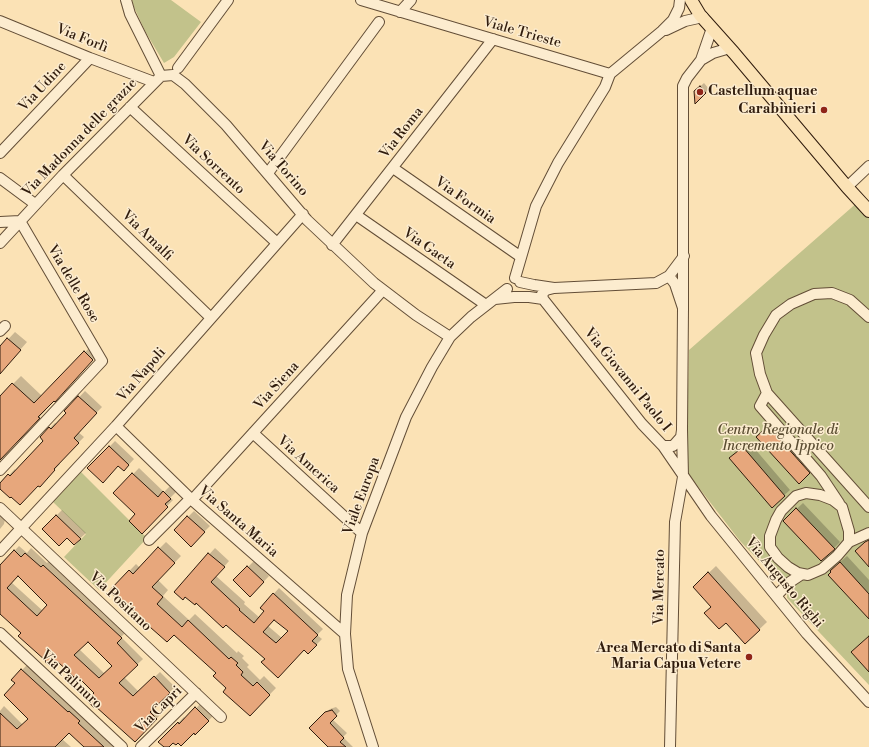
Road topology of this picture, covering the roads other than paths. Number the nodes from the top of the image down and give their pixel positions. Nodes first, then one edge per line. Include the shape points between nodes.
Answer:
1 (126, 0) edge
2 (228, 0) edge
3 (361, 0) edge
4 (411, 0) edge
5 (680, 0) edge
6 (691, 0) edge
7 (400, 12) junction
8 (702, 17) junction
9 (0, 21) edge
10 (379, 22) dead end
11 (712, 28) junction
12 (662, 31) junction
13 (493, 39) junction
14 (730, 48) junction
15 (90, 58) junction
16 (701, 60) junction
17 (178, 68) dead end
18 (610, 74) junction
19 (157, 79) junction
20 (130, 107) junction
21 (0, 153) edge
22 (869, 166) edge
23 (392, 168) junction
24 (268, 173) junction
25 (63, 175) junction
26 (0, 178) edge
27 (847, 187) junction
28 (35, 204) junction
29 (869, 211) edge
30 (303, 214) junction
31 (356, 215) junction
32 (20, 221) junction
33 (0, 222) edge
34 (0, 243) edge
35 (277, 243) junction
36 (332, 245) junction
37 (684, 256) junction
38 (521, 257) junction
39 (669, 276) junction
40 (518, 280) junction
41 (554, 288) junction
42 (383, 290) junction
43 (495, 299) junction
44 (543, 299) junction
45 (486, 305) junction
46 (683, 308) junction
47 (212, 318) junction
48 (869, 318) edge
49 (450, 337) junction
50 (768, 393) junction
51 (116, 426) junction
52 (682, 430) junction
53 (253, 433) junction
54 (663, 446) junction
55 (0, 470) edge
56 (683, 477) junction
57 (191, 500) junction
58 (842, 507) junction
59 (869, 507) edge
60 (0, 508) edge
61 (21, 528) junction
62 (362, 533) junction
63 (869, 533) edge
64 (149, 540) dead end
65 (849, 542) junction
66 (0, 551) edge
67 (802, 574) junction
68 (776, 596) junction
69 (0, 633) edge
70 (345, 634) junction
71 (196, 693) junction
72 (869, 702) edge
73 (221, 716) dead end
74 (122, 747) edge
75 (141, 747) edge
76 (373, 747) edge
77 (670, 747) edge

1 - 19 street
2 - 17 street
3 - 7 street, Viale Trieste
4 - 7 street
5 - 12 street via 679,8
6 - 8 main road
7 - 13 street, Viale Trieste
8 - 11 main road
8 - 12 street
9 - 15 street, Via Forlì
10 - 24 street
11 - 14 main road
11 - 16 street
12 - 18 street
13 - 18 street, Viale Trieste
13 - 23 street, Via Roma
14 - 16 street
14 - 27 main road
15 - 19 street, Via Forlì
15 - 21 street, Via Udine
16 - 37 street via 683,86
18 - 38 street via 602,93 558,163 536,206
19 - 20 street, Via Madonna delle grazie
19 - 24 street, Via Torino via 173,75 185,84 226,125
20 - 25 street, Via Madonna delle grazie
20 - 35 street, Via Sorrento
22 - 27 street
23 - 31 street, Via Roma
23 - 38 street, Via Formia
24 - 30 street, Via Torino
25 - 28 street, Via Madonna delle grazie
25 - 47 street, Via Amalfi
26 - 28 street
27 - 29 main road
28 - 32 street, Via Madonna delle grazie
30 - 35 street, Via Napoli
30 - 36 street, Via Torino
31 - 36 street, Via Roma
31 - 45 street, Via Gaeta
32 - 33 street
32 - 34 street, Via Madonna delle grazie
32 - 55 street, Via delle Rose via 102,360
35 - 47 street, Via Napoli
36 - 42 street, Via Torino
37 - 39 street
37 - 46 street
38 - 40 street
39 - 41 street via 656,282
39 - 46 street, Via Giovanni Paolo I via 675,284
40 - 41 street
40 - 43 street, Viale Europa via 518,291 513,293 507,289
41 - 44 street via 546,290 542,294
42 - 49 street, Via Torino
42 - 53 street, Via Siena
43 - 44 street
43 - 45 street, Viale Europa
44 - 54 street, Via Giovanni Paolo I via 642,424
45 - 49 street, Viale Europa
46 - 52 street, Via Giovanni Paolo I
47 - 51 street, Via Napoli
48 - 50 street via 850,300 832,293 814,294 791,304 776,315 756,353 760,374
49 - 62 street, Viale Europa via 406,417
50 - 58 street via 760,406 821,476
50 - 59 street
51 - 57 street, Via Santa Maria
51 - 61 street, Via Napoli
52 - 54 street, Via Giovanni Paolo I via 681,437 673,446
52 - 56 street
53 - 57 street, Via Siena
53 - 62 street, Via America
54 - 56 street, Via Augusto Righi
56 - 68 street, Via Augusto Righi
56 - 77 street, Via Mercato via 675,522
57 - 64 street, Via Siena
57 - 70 street, Via Santa Maria
58 - 65 street via 849,531
58 - 67 street via 833,500 806,493 788,502 776,520 770,536 770,547 788,568
60 - 61 street, Via Positano
61 - 66 street, Via Napoli
61 - 71 street, Via Positano
62 - 70 street, Viale Europa via 347,595
63 - 65 street
65 - 67 street via 822,569 808,575
67 - 68 street
68 - 72 street, Via Augusto Righi
69 - 74 street, Via Palinuro
70 - 76 street, Viale Europa via 348,669
71 - 73 street, Via Positano
71 - 75 street, Via Capri

